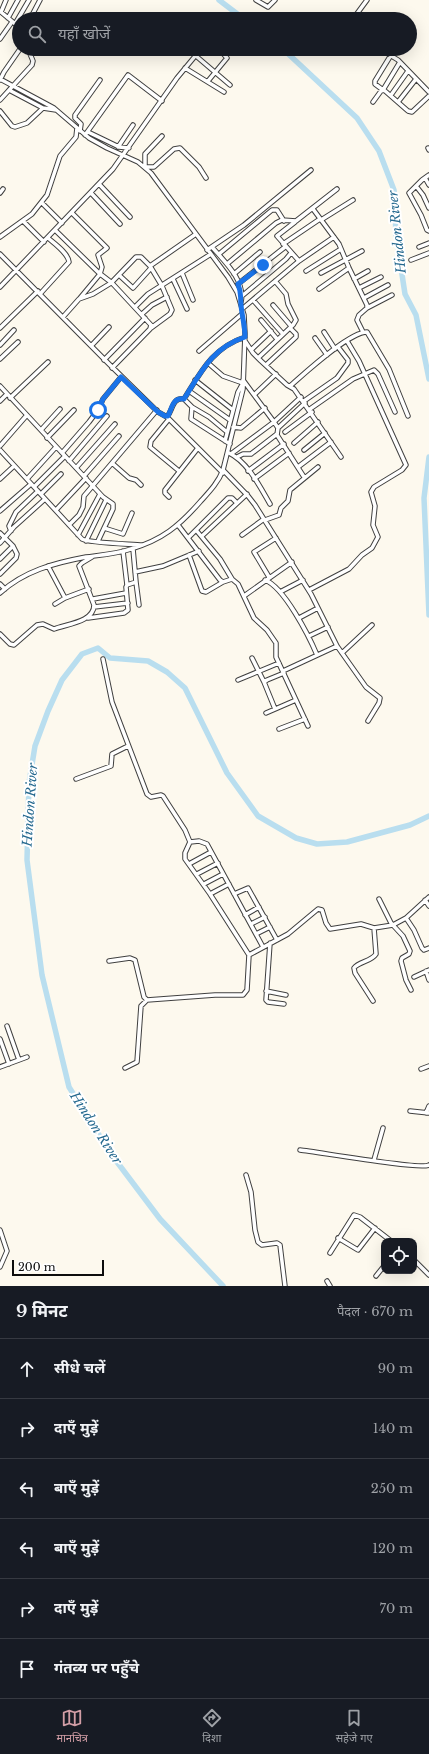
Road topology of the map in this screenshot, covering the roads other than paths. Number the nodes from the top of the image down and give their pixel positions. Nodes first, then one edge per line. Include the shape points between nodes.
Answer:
1 (6, 0) edge
2 (18, 0) edge
3 (29, 0) edge
4 (40, 0) edge
5 (256, 0) edge
6 (275, 0) edge
7 (367, 0) edge
8 (21, 12) edge
9 (34, 12) edge
10 (358, 12) edge
11 (8, 18) junction
12 (12, 21) edge
13 (12, 25) edge
14 (0, 39) edge
15 (15, 56) edge
16 (31, 56) edge
17 (196, 56) joint
18 (225, 56) edge
19 (391, 56) joint
20 (400, 62) junction
21 (185, 68) junction
22 (408, 71) junction
23 (216, 72) junction
24 (416, 79) junction
25 (0, 80) edge
26 (100, 80) dead end
27 (208, 81) junction
28 (230, 85) dead end
29 (12, 86) junction
30 (9, 90) junction
31 (383, 90) junction
32 (224, 92) dead end
33 (429, 92) edge
34 (391, 95) junction
35 (429, 96) edge
36 (0, 100) edge
37 (162, 101) junction
38 (373, 102) dead end
39 (398, 102) junction
40 (43, 108) junction
41 (56, 110) junction
42 (0, 111) edge
43 (133, 125) dead end
44 (79, 129) junction
45 (87, 133) junction
46 (162, 136) dead end
47 (118, 147) junction
48 (129, 148) junction
49 (124, 155) junction
50 (145, 167) junction
51 (310, 170) dead end
52 (429, 175) edge
53 (206, 178) dead end
54 (425, 178) junction
55 (99, 184) junction
56 (429, 185) edge
57 (416, 186) junction
58 (3, 189) dead end
59 (337, 189) dead end
60 (0, 193) edge
61 (91, 193) junction
62 (352, 200) dead end
63 (42, 203) junction
64 (429, 208) edge
65 (313, 209) junction
66 (72, 213) junction
67 (130, 217) dead end
68 (321, 219) junction
69 (23, 221) junction
70 (284, 221) junction
71 (296, 221) junction
72 (62, 223) junction
73 (120, 224) dead end
74 (55, 230) junction
75 (429, 231) edge
76 (196, 234) junction
77 (0, 237) edge
78 (334, 237) junction
79 (48, 238) junction
80 (44, 242) junction
81 (429, 243) edge
82 (284, 245) junction
83 (212, 247) junction
84 (419, 247) dead end
85 (341, 249) junction
86 (207, 250) junction
87 (362, 250) dead end
88 (260, 252) dead end
89 (291, 253) junction
90 (429, 253) edge
91 (0, 254) edge
92 (211, 254) junction
93 (219, 254) junction
94 (345, 259) junction
95 (299, 260) junction
96 (411, 260) dead end
97 (226, 264) junction
98 (151, 267) junction
99 (349, 268) junction
100 (16, 271) junction
101 (306, 271) dead end
102 (368, 271) dead end
103 (182, 273) junction
104 (321, 273) dead end
105 (100, 274) junction
106 (234, 274) junction
107 (119, 275) junction
108 (381, 277) dead end
109 (173, 279) junction
110 (354, 279) junction
111 (275, 281) junction
112 (112, 282) junction
113 (238, 284) junction
114 (388, 285) dead end
115 (162, 286) junction
116 (0, 287) edge
117 (359, 288) junction
118 (320, 289) dead end
119 (39, 293) junction
120 (392, 295) dead end
121 (242, 296) junction
122 (167, 297) junction
123 (364, 298) junction
124 (79, 299) junction
125 (193, 300) dead end
126 (253, 300) junction
127 (241, 304) junction
128 (273, 305) dead end
129 (135, 307) junction
130 (367, 308) junction
131 (186, 309) dead end
132 (243, 311) junction
133 (142, 314) junction
134 (63, 317) junction
135 (146, 318) junction
136 (261, 320) dead end
137 (109, 327) dead end
138 (291, 327) junction
139 (0, 328) edge
140 (151, 328) junction
141 (14, 330) dead end
142 (271, 331) junction
143 (324, 332) dead end
144 (363, 332) junction
145 (283, 334) junction
146 (245, 338) junction
147 (315, 338) dead end
148 (277, 339) junction
149 (347, 341) junction
150 (18, 342) dead end
151 (0, 345) edge
152 (91, 346) junction
153 (337, 348) junction
154 (251, 350) junction
155 (199, 351) dead end
156 (327, 355) junction
157 (258, 358) junction
158 (0, 359) edge
159 (104, 360) junction
160 (48, 362) dead end
161 (208, 363) junction
162 (266, 365) junction
163 (112, 368) junction
164 (276, 374) junction
165 (365, 374) junction
166 (121, 377) junction
167 (195, 380) junction
168 (243, 381) junction
169 (0, 386) edge
170 (290, 386) junction
171 (189, 390) junction
172 (7, 394) junction
173 (255, 394) junction
174 (301, 397) junction
175 (10, 398) junction
176 (184, 399) junction
177 (0, 401) edge
178 (305, 402) junction
179 (192, 407) junction
180 (265, 408) junction
181 (60, 409) dead end
182 (74, 410) dead end
183 (157, 410) junction
184 (233, 410) junction
185 (311, 410) junction
186 (395, 412) dead end
187 (27, 415) junction
188 (107, 416) dead end
189 (408, 416) dead end
190 (168, 418) junction
191 (230, 420) junction
192 (274, 422) junction
193 (318, 422) junction
194 (115, 424) dead end
195 (233, 427) junction
196 (278, 428) junction
197 (41, 430) junction
198 (227, 432) junction
199 (285, 432) dead end
200 (277, 434) junction
201 (326, 434) junction
202 (119, 436) dead end
203 (47, 438) junction
204 (225, 441) junction
205 (331, 442) junction
206 (294, 443) dead end
207 (230, 444) junction
208 (284, 444) junction
209 (0, 446) edge
210 (56, 447) junction
211 (198, 448) junction
212 (0, 450) edge
213 (304, 450) dead end
214 (62, 453) junction
215 (289, 453) junction
216 (229, 454) junction
217 (65, 456) junction
218 (341, 456) dead end
219 (237, 457) junction
220 (69, 461) junction
221 (112, 463) junction
222 (14, 466) junction
223 (298, 467) junction
224 (318, 467) dead end
225 (76, 468) junction
226 (179, 471) junction
227 (248, 471) junction
228 (223, 472) junction
229 (61, 474) dead end
230 (85, 477) junction
231 (304, 477) junction
232 (0, 479) edge
233 (27, 479) junction
234 (254, 479) junction
235 (33, 485) junction
236 (141, 485) dead end
237 (93, 486) junction
238 (40, 493) junction
239 (100, 494) junction
240 (247, 494) junction
241 (169, 497) dead end
242 (45, 499) junction
243 (106, 500) junction
244 (237, 504) junction
245 (270, 504) dead end
246 (56, 510) junction
247 (0, 512) edge
248 (132, 513) dead end
249 (264, 519) junction
250 (69, 525) junction
251 (178, 525) junction
252 (104, 528) junction
253 (196, 530) junction
254 (11, 531) junction
255 (0, 533) edge
256 (78, 535) junction
257 (242, 535) dead end
258 (202, 536) junction
259 (5, 537) junction
260 (188, 538) junction
261 (276, 538) junction
262 (86, 541) junction
263 (98, 541) junction
264 (0, 543) edge
265 (143, 545) junction
266 (12, 546) junction
267 (133, 549) junction
268 (123, 551) junction
269 (199, 551) junction
270 (94, 556) junction
271 (189, 556) junction
272 (0, 559) edge
273 (292, 562) junction
274 (48, 566) junction
275 (135, 572) junction
276 (0, 574) edge
277 (232, 578) junction
278 (267, 578) junction
279 (303, 580) junction
280 (136, 582) junction
281 (223, 582) junction
282 (0, 584) edge
283 (127, 585) junction
284 (5, 589) junction
285 (89, 589) junction
286 (309, 590) junction
287 (280, 592) junction
288 (0, 593) edge
289 (126, 593) junction
290 (244, 596) junction
291 (65, 598) junction
292 (93, 599) junction
293 (128, 603) junction
294 (56, 604) dead end
295 (139, 605) dead end
296 (94, 607) junction
297 (318, 608) junction
298 (88, 618) junction
299 (299, 618) junction
300 (372, 625) dead end
301 (328, 627) junction
302 (0, 634) edge
303 (309, 636) junction
304 (337, 646) junction
305 (342, 652) junction
306 (317, 655) junction
307 (252, 658) dead end
308 (103, 659) dead end
309 (279, 663) junction
310 (258, 672) junction
311 (283, 672) junction
312 (238, 680) dead end
313 (264, 682) junction
314 (296, 700) junction
315 (275, 709) junction
316 (266, 713) dead end
317 (305, 719) junction
318 (368, 721) dead end
319 (308, 726) dead end
320 (279, 729) dead end
321 (128, 746) junction
322 (76, 779) dead end
323 (190, 842) junction
324 (211, 852) junction
325 (218, 863) junction
326 (189, 864) junction
327 (197, 874) junction
328 (223, 874) junction
329 (204, 884) junction
330 (229, 884) junction
331 (210, 894) junction
332 (234, 894) junction
333 (429, 897) edge
334 (379, 899) dead end
335 (425, 900) junction
336 (429, 906) edge
337 (259, 907) junction
338 (245, 915) junction
339 (265, 917) junction
340 (406, 918) junction
341 (251, 924) junction
342 (393, 925) junction
343 (270, 927) junction
344 (374, 928) junction
345 (256, 934) junction
346 (277, 940) junction
347 (270, 943) junction
348 (263, 947) junction
349 (429, 948) edge
350 (249, 955) junction
351 (109, 961) dead end
352 (428, 971) edge
353 (414, 977) dead end
354 (429, 980) edge
355 (411, 990) dead end
356 (266, 991) junction
357 (286, 994) dead end
358 (147, 1000) junction
359 (373, 1001) dead end
360 (284, 1004) dead end
361 (6, 1026) dead end
362 (0, 1039) edge
363 (4, 1051) junction
364 (0, 1053) edge
365 (27, 1057) dead end
366 (19, 1060) junction
367 (9, 1064) junction
368 (429, 1066) edge
369 (0, 1067) edge
370 (125, 1068) dead end
371 (421, 1069) dead end
372 (429, 1106) edge
373 (410, 1111) dead end
374 (428, 1113) edge
375 (383, 1128) dead end
376 (300, 1150) dead end
377 (374, 1160) junction
378 (429, 1166) edge
379 (246, 1175) dead end
380 (375, 1228) junction
381 (0, 1230) edge
382 (338, 1238) junction
383 (388, 1238) edge
384 (330, 1253) dead end
385 (417, 1263) edge
386 (0, 1267) edge
387 (381, 1270) edge
388 (429, 1275) edge
389 (376, 1276) dead end
390 (327, 1281) dead end
391 (285, 1286) edge
392 (330, 1286) edge

1 - 11 street via 1,11
2 - 11 street
3 - 8 street
4 - 9 street
5 - 6 street via 268,7
7 - 10 street
11 - 12 street
13 - 14 street
15 - 25 street
16 - 29 street via 32,65
17 - 21 street
17 - 23 street
18 - 23 street via 227,58
19 - 20 street
19 - 31 street via 375,83
20 - 22 street
20 - 31 street
21 - 27 street
21 - 37 street
22 - 24 street
22 - 34 street
23 - 27 street
23 - 28 street
24 - 33 street
24 - 39 street
25 - 29 street
26 - 44 street via 75,114 75,118 81,124
27 - 32 street
29 - 30 street
29 - 41 street
30 - 36 street
30 - 40 street
31 - 34 street
31 - 38 street
34 - 39 street
35 - 39 street via 412,112
37 - 45 street via 128,75
37 - 48 street
40 - 41 street
40 - 42 street via 27,123 15,127
41 - 44 street
43 - 47 street
44 - 45 street
44 - 63 street via 76,137 60,156 50,192
45 - 47 street
45 - 49 street via 107,148
46 - 50 street via 145,154
47 - 48 street
48 - 49 street
49 - 50 street
49 - 55 street
50 - 53 street via 154,167 174,149 180,148
50 - 76 street
51 - 83 street via 244,225
52 - 54 street
54 - 56 street
54 - 57 street
55 - 61 street
55 - 67 street
57 - 64 street
57 - 75 street via 409,196 421,215 426,230
58 - 60 street
59 - 65 street
61 - 66 street
61 - 73 street
62 - 68 street
63 - 69 street
63 - 72 street
65 - 68 street
65 - 71 street
66 - 72 street
66 - 105 street via 106,246 106,250 98,255 102,267
68 - 78 street
68 - 82 street
69 - 77 street
69 - 80 street
70 - 71 street
70 - 93 street via 276,210 272,210
70 - 97 street via 276,223
71 - 82 street via 277,236
72 - 74 street
74 - 79 street
74 - 105 street
76 - 86 street
76 - 98 street
78 - 85 street
78 - 95 street
79 - 80 street
79 - 119 street via 63,252 69,262
80 - 100 street
81 - 84 street
82 - 89 street
82 - 113 street
83 - 86 street
83 - 93 street
85 - 94 street
85 - 101 street
86 - 92 street
87 - 94 street
88 - 106 street
89 - 95 street
89 - 121 street
90 - 96 street
91 - 100 street
92 - 103 street
92 - 127 street via 233,284
93 - 97 street
94 - 99 street
94 - 104 street
95 - 111 street
97 - 106 street
98 - 107 street via 138,256
98 - 107 street via 132,288
98 - 115 street
99 - 110 street
99 - 118 street
100 - 116 street
100 - 119 street
102 - 110 street
103 - 109 street
103 - 125 street
105 - 112 street
105 - 124 street
106 - 113 street
107 - 112 street
108 - 117 street
109 - 115 street
109 - 131 street
110 - 117 street
111 - 126 street
111 - 138 street via 286,294 288,304 296,317
112 - 124 street
112 - 129 street
113 - 121 street
114 - 123 street
115 - 122 street
115 - 129 street via 145,296
117 - 123 street
119 - 134 street
119 - 139 street
120 - 130 street
121 - 127 street
122 - 133 street
122 - 140 street via 172,312
123 - 130 street
124 - 134 street
126 - 132 street
126 - 145 street
127 - 132 street
128 - 138 street
129 - 133 street
130 - 144 street via 359,315 358,320
132 - 146 street
132 - 155 street
133 - 135 street
134 - 152 street
135 - 140 street
135 - 159 street
136 - 142 street
137 - 152 street
138 - 145 street
138 - 162 street via 296,337
140 - 163 street
141 - 151 street
142 - 148 street
142 - 154 street
143 - 153 street
144 - 149 street
144 - 189 street via 368,333 384,359
145 - 148 street
146 - 154 street
146 - 161 street via 222,348
146 - 168 street
147 - 156 street
148 - 157 street
149 - 153 street
149 - 165 street
150 - 158 street
152 - 159 street
153 - 156 street
153 - 178 street via 348,363 337,378
154 - 157 street
156 - 170 street
157 - 162 street
159 - 163 street
160 - 175 street
161 - 167 street
161 - 168 street via 223,376
162 - 164 street
163 - 166 street
164 - 170 street
164 - 173 street
165 - 185 street via 353,379
165 - 186 street via 375,371
165 - 286 street via 406,465 374,487 371,492 375,506 373,526 378,537 375,544 349,569
166 - 183 street
166 - 214 street via 89,422
167 - 171 street
167 - 184 street
168 - 173 street
168 - 184 street
168 - 195 street
169 - 172 street
170 - 174 street
171 - 176 street
171 - 191 street
172 - 175 street
172 - 177 street
173 - 180 street
174 - 178 street
174 - 192 street
175 - 187 street
176 - 179 street
176 - 190 street via 174,402
178 - 185 street
178 - 196 street
179 - 198 street
179 - 204 street via 191,419
180 - 192 street
180 - 195 street via 241,428
181 - 197 street
182 - 203 street
183 - 190 street
183 - 221 street
184 - 191 street
185 - 193 street
185 - 199 street
187 - 197 street
187 - 209 street
188 - 220 street
190 - 211 street
190 - 226 street via 151,441 150,447
191 - 198 street
192 - 196 street
192 - 216 street
193 - 201 street
193 - 206 street
194 - 225 street
195 - 207 street
196 - 200 street
197 - 203 street
198 - 204 street
200 - 208 street
200 - 219 street via 252,454
201 - 205 street
201 - 213 street
202 - 230 street
203 - 210 street
204 - 207 street
205 - 218 street
205 - 223 street
207 - 216 street
208 - 215 street
208 - 227 street
210 - 214 street
210 - 233 street
211 - 226 street
211 - 228 street
212 - 222 street
214 - 217 street
215 - 223 street
215 - 234 street
216 - 219 street
216 - 228 street
217 - 220 street
217 - 235 street
219 - 227 street
220 - 225 street
221 - 236 street
221 - 237 street
222 - 232 street
222 - 233 street
223 - 231 street
224 - 231 street
225 - 230 street
226 - 241 street via 165,490
227 - 234 street
228 - 240 street
228 - 251 street via 218,482
229 - 238 street
230 - 237 street
230 - 246 street
231 - 249 street via 290,490 288,501 281,508 279,515
233 - 235 street
234 - 245 street
235 - 238 street
235 - 247 street
237 - 239 street
237 - 250 street via 84,496 79,515
238 - 242 street
238 - 254 street via 13,516 9,526
239 - 243 street
239 - 256 street
240 - 244 street
240 - 249 street
242 - 246 street
242 - 254 street
243 - 252 street via 114,506
243 - 262 street
244 - 253 street via 232,498 228,498
244 - 258 street
246 - 250 street
248 - 252 street via 123,534
249 - 257 street
249 - 261 street
250 - 256 street
251 - 260 street
251 - 265 street
252 - 263 street
253 - 258 street
253 - 260 street
254 - 259 street
255 - 259 street
256 - 262 street
258 - 277 street
259 - 264 street
259 - 266 street
260 - 269 street
261 - 273 street
261 - 278 street via 254,552
262 - 263 street
263 - 265 street
265 - 267 street
266 - 272 street
266 - 276 street via 17,556
267 - 268 street
267 - 275 street
268 - 270 street
268 - 283 street
269 - 271 street
269 - 281 street
270 - 274 street
270 - 285 street via 79,566
271 - 275 street via 163,566
271 - 281 street via 202,591 206,592
273 - 278 street
273 - 279 street
274 - 284 street via 24,575
274 - 291 street
275 - 280 street
277 - 281 street
277 - 290 street
278 - 287 street
278 - 290 street
279 - 286 street
279 - 287 street
280 - 283 street
280 - 295 street
282 - 284 street
283 - 289 street
284 - 288 street
285 - 291 street
285 - 292 street
286 - 297 street
287 - 299 street
289 - 292 street
289 - 293 street
290 - 309 street via 254,618 274,640
291 - 294 street
292 - 296 street
293 - 296 street
293 - 298 street via 128,610 124,613
296 - 298 street
297 - 299 street
297 - 301 street
298 - 302 street via 54,629 43,624 37,625 14,645
299 - 303 street
300 - 305 street
301 - 303 street
301 - 304 street
303 - 306 street
304 - 305 street
304 - 306 street
305 - 318 street via 366,687 380,698
306 - 311 street
307 - 310 street
308 - 321 street via 112,702
309 - 310 street
309 - 311 street
310 - 312 street
310 - 313 street
311 - 313 street
311 - 314 street
313 - 315 street
314 - 315 street
314 - 317 street
315 - 316 street
317 - 319 street
317 - 320 street
321 - 322 street via 112,754 112,764 109,767
321 - 323 street via 147,794 151,797 163,796
323 - 324 street via 203,842
323 - 326 street via 185,856
324 - 325 street
324 - 326 street
325 - 327 street
325 - 328 street
326 - 327 street
327 - 329 street
328 - 329 street
328 - 330 street
329 - 331 street
330 - 331 street
330 - 332 street
331 - 350 street
332 - 337 street via 248,888
332 - 338 street
333 - 335 street
334 - 342 street
335 - 336 street
335 - 340 street
337 - 338 street
337 - 339 street
338 - 341 street
339 - 341 street
339 - 343 street
340 - 342 street
340 - 349 street via 422,948
341 - 345 street
342 - 344 street
342 - 355 street via 410,951 401,961
343 - 345 street
343 - 346 street
344 - 346 street via 361,924 330,929 322,910 319,909
344 - 359 street via 376,954 354,968
345 - 348 street
346 - 347 street
347 - 348 street
347 - 356 street
348 - 350 street
350 - 358 street via 245,995
351 - 358 street via 130,958 135,960 144,997
352 - 353 street
352 - 354 street
356 - 357 street
356 - 360 street via 266,1001
358 - 370 street via 141,1006 137,1062
361 - 366 street
362 - 363 street
363 - 364 street
363 - 367 street
365 - 366 street
366 - 367 street
367 - 369 street
368 - 371 street
372 - 374 street
373 - 374 street
375 - 377 street
376 - 377 street
377 - 378 street
379 - 391 street via 257,1238 262,1245 280,1245
380 - 382 street via 358,1250
380 - 382 street via 354,1215
380 - 383 street
381 - 386 street via 7,1253
382 - 384 street
385 - 388 street
387 - 389 street
390 - 392 street

